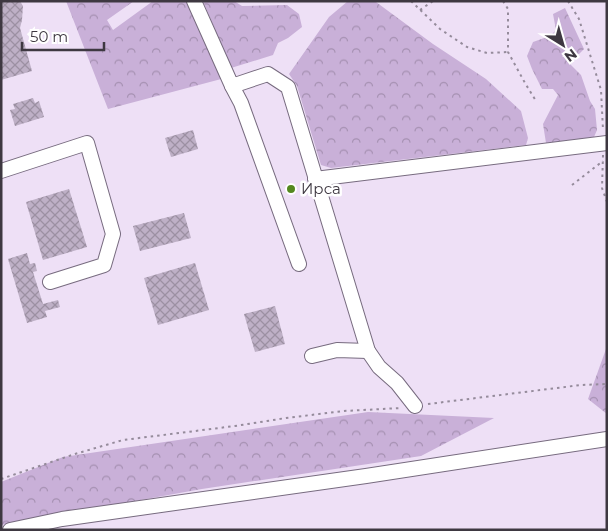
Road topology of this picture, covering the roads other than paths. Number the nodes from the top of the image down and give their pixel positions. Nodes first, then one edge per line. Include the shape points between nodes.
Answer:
1 (194, 1) edge
2 (232, 86) junction
3 (605, 143) edge
4 (1, 171) edge
5 (315, 179) junction
6 (299, 264) dead end
7 (50, 282) dead end
8 (368, 351) junction
9 (312, 356) dead end
10 (415, 406) road end
11 (607, 439) edge
12 (10, 530) edge

1 - 2 lane
2 - 5 lane via 268,74 288,88
2 - 6 lane
3 - 5 lane
4 - 7 lane via 87,143 113,234 104,265
5 - 8 lane
8 - 9 lane via 338,350
8 - 10 lane
11 - 12 lane via 62,519

